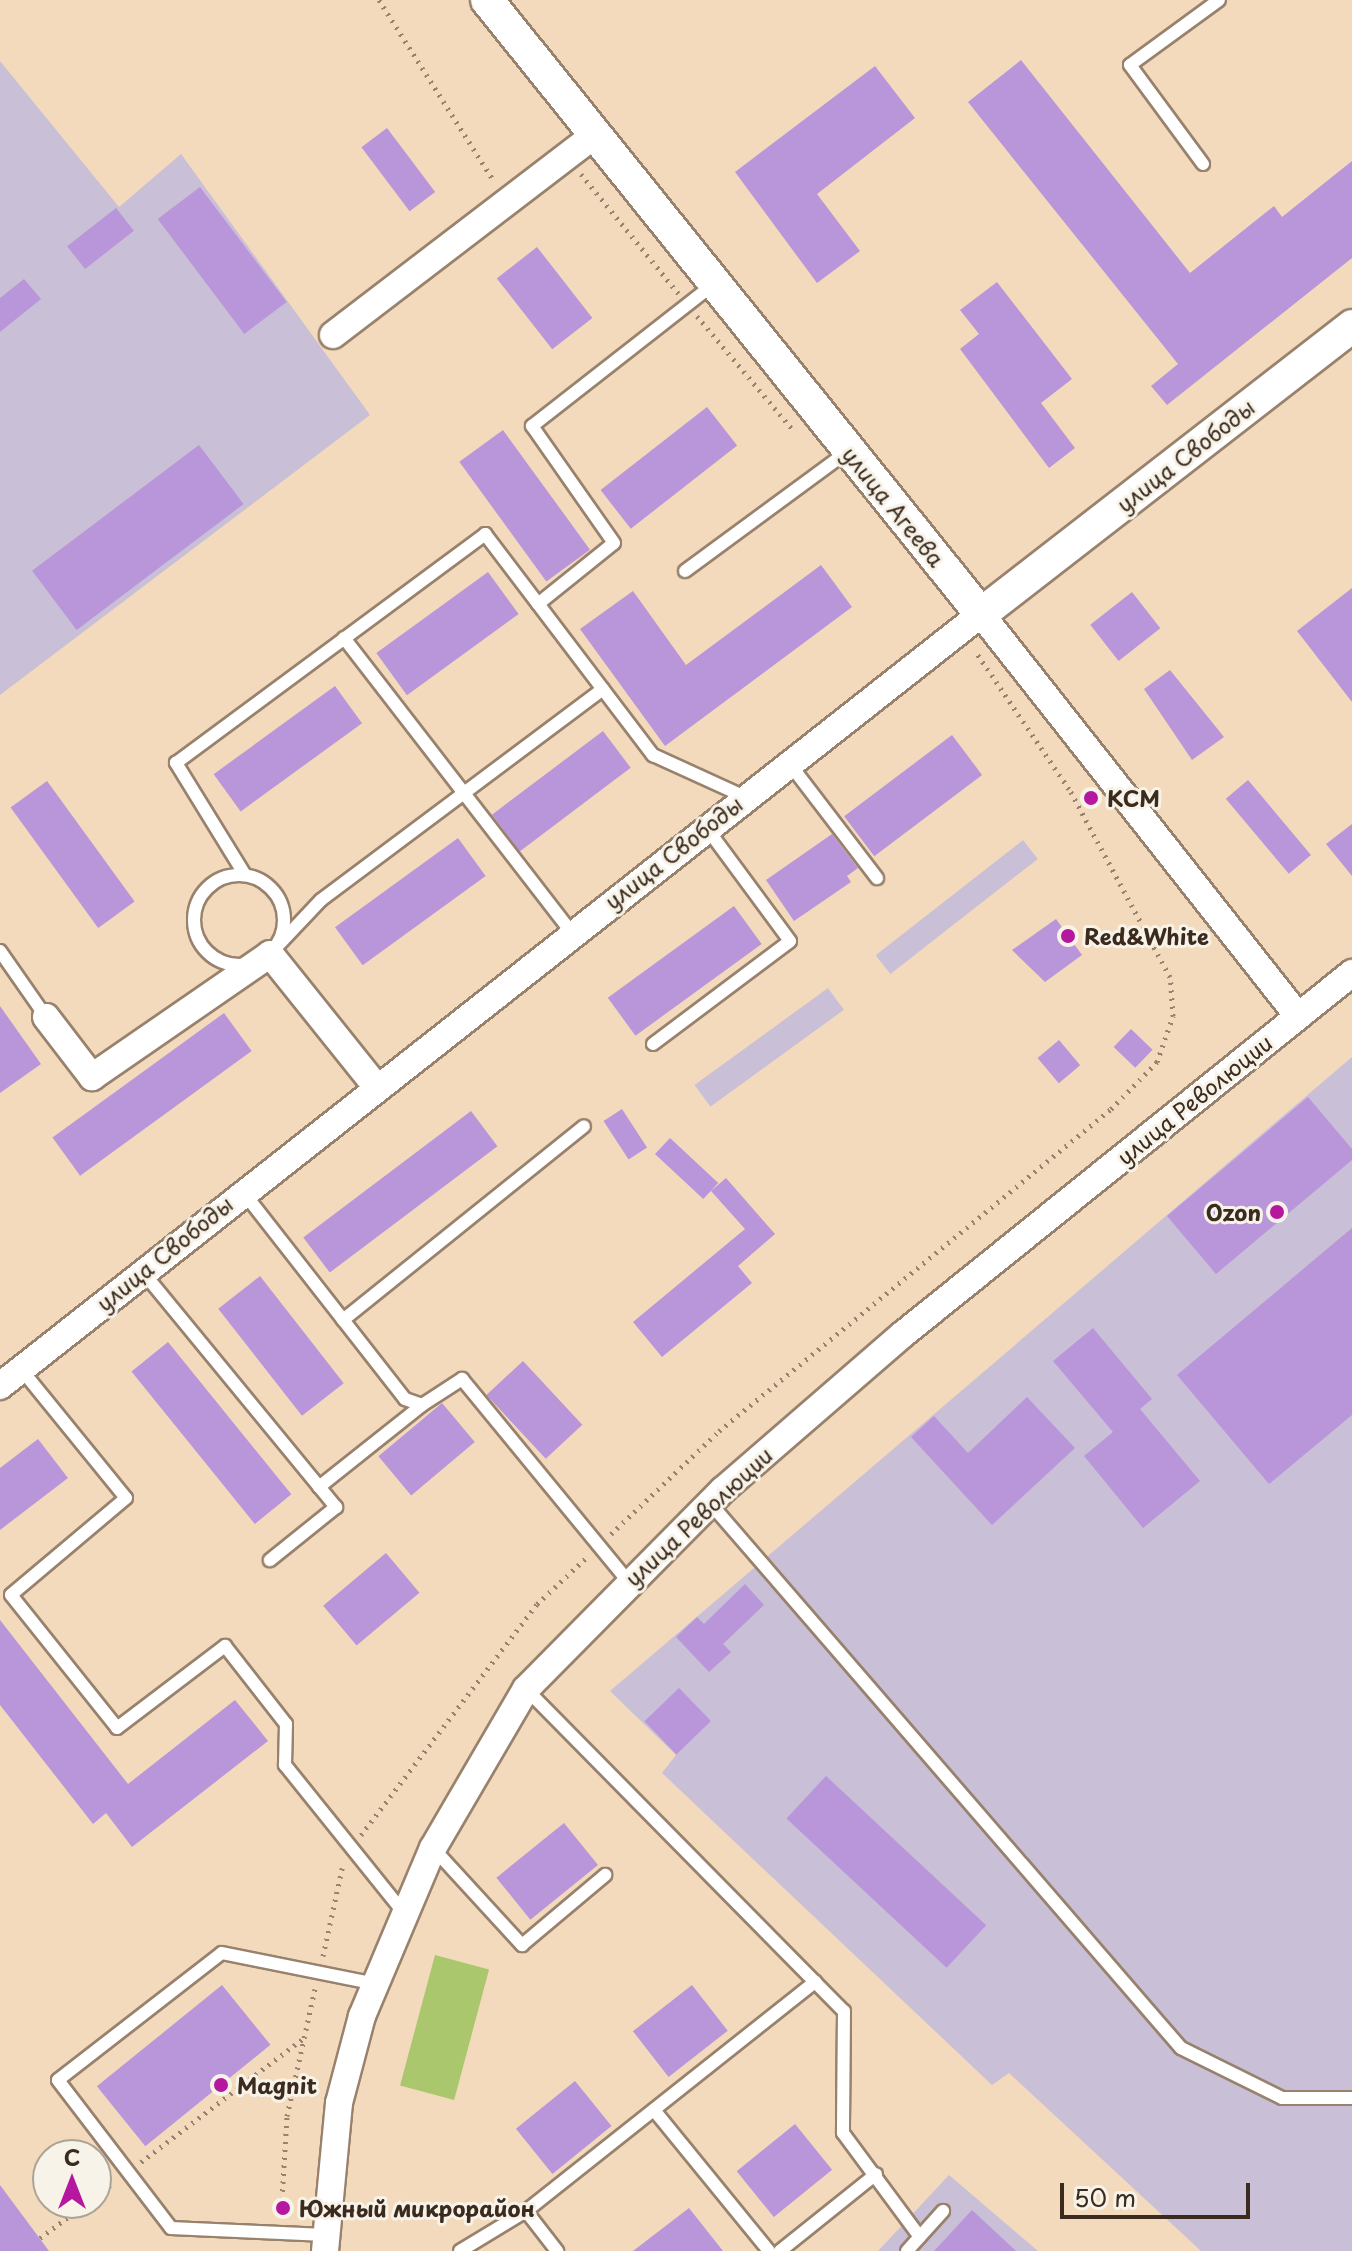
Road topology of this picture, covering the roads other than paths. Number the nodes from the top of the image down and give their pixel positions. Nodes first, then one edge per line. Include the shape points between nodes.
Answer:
1 (487, 0) edge
2 (1219, 0) edge
3 (595, 135) junction
4 (1203, 164) dead end
5 (715, 283) junction
6 (1352, 326) edge
7 (333, 335) dead end
8 (837, 459) junction
9 (685, 571) dead end
10 (538, 604) junction
11 (971, 622) junction
12 (344, 638) junction
13 (603, 689) junction
14 (789, 763) junction
15 (464, 794) junction
16 (745, 797) junction
17 (706, 827) junction
18 (245, 875) junction
19 (877, 878) dead end
20 (571, 932) junction
21 (0, 951) edge
22 (270, 954) junction
23 (1352, 973) edge
24 (1298, 1016) junction
25 (46, 1017) joint
26 (653, 1044) dead end
27 (375, 1085) junction
28 (584, 1126) dead end
29 (242, 1191) junction
30 (142, 1271) junction
31 (343, 1320) junction
32 (21, 1369) junction
33 (0, 1386) edge
34 (422, 1405) junction
35 (319, 1487) junction
36 (710, 1503) junction
37 (270, 1560) dead end
38 (628, 1581) junction
39 (526, 1689) junction
40 (433, 1848) junction
41 (605, 1875) dead end
42 (405, 1913) junction
43 (815, 1982) junction
44 (376, 1984) junction
45 (1352, 2098) edge
46 (654, 2110) junction
47 (876, 2174) junction
48 (526, 2211) junction
49 (943, 2211) dead end
50 (920, 2237) junction
51 (325, 2243) edge
52 (460, 2251) edge
53 (557, 2251) edge
54 (769, 2251) edge
55 (780, 2251) edge
56 (907, 2251) edge

1 - 3 street, улица Агеева
2 - 4 lane via 1130,65
3 - 5 street, улица Агеева
3 - 7 street via 510,205
5 - 8 street, улица Агеева
5 - 10 lane via 532,426 614,543
6 - 11 street, улица Свободы
8 - 9 lane
8 - 11 street, улица Агеева
10 - 12 lane via 485,534
10 - 13 lane
11 - 14 street, улица Свободы
11 - 24 street, улица Агеева
12 - 15 lane
12 - 18 lane via 176,763
13 - 15 lane
13 - 16 lane via 653,755
14 - 16 street, улица Свободы
14 - 19 lane
15 - 20 lane
15 - 22 lane via 321,900
16 - 17 street, улица Свободы
17 - 20 street, улица Свободы
17 - 26 lane via 790,941
18 - 22 lane via 280,899 284,928
18 - 22 lane via 205,891 196,934 227,964
20 - 27 street, улица Свободы
21 - 25 lane
22 - 25 street via 92,1077
22 - 27 street
23 - 24 street, улица Революции
24 - 36 street, улица Революции via 902,1335
27 - 29 street, улица Свободы
28 - 31 lane
29 - 30 street, улица Свободы
29 - 31 lane
30 - 32 street, улица Свободы
30 - 35 lane
31 - 34 lane via 405,1399
32 - 33 street, улица Свободы
32 - 42 lane via 126,1498 11,1595 117,1728 225,1646 286,1724 285,1765
34 - 35 lane
34 - 38 lane via 462,1379
35 - 37 lane via 336,1507
36 - 38 street, улица Революции
36 - 45 lane via 1181,2048 1282,2098
38 - 39 street, улица Революции
39 - 40 street, улица Революции
39 - 43 lane
40 - 41 lane via 522,1945
40 - 42 street, улица Революции
42 - 44 street, улица Революции
43 - 46 lane
43 - 47 lane via 844,2011 843,2133
44 - 51 street, улица Революции via 339,2103
44 - 51 lane via 222,1953 58,2080 171,2228 279,2233
46 - 48 lane
46 - 54 lane
47 - 50 lane
47 - 55 lane
48 - 52 lane
48 - 53 lane
49 - 50 lane
50 - 56 lane

